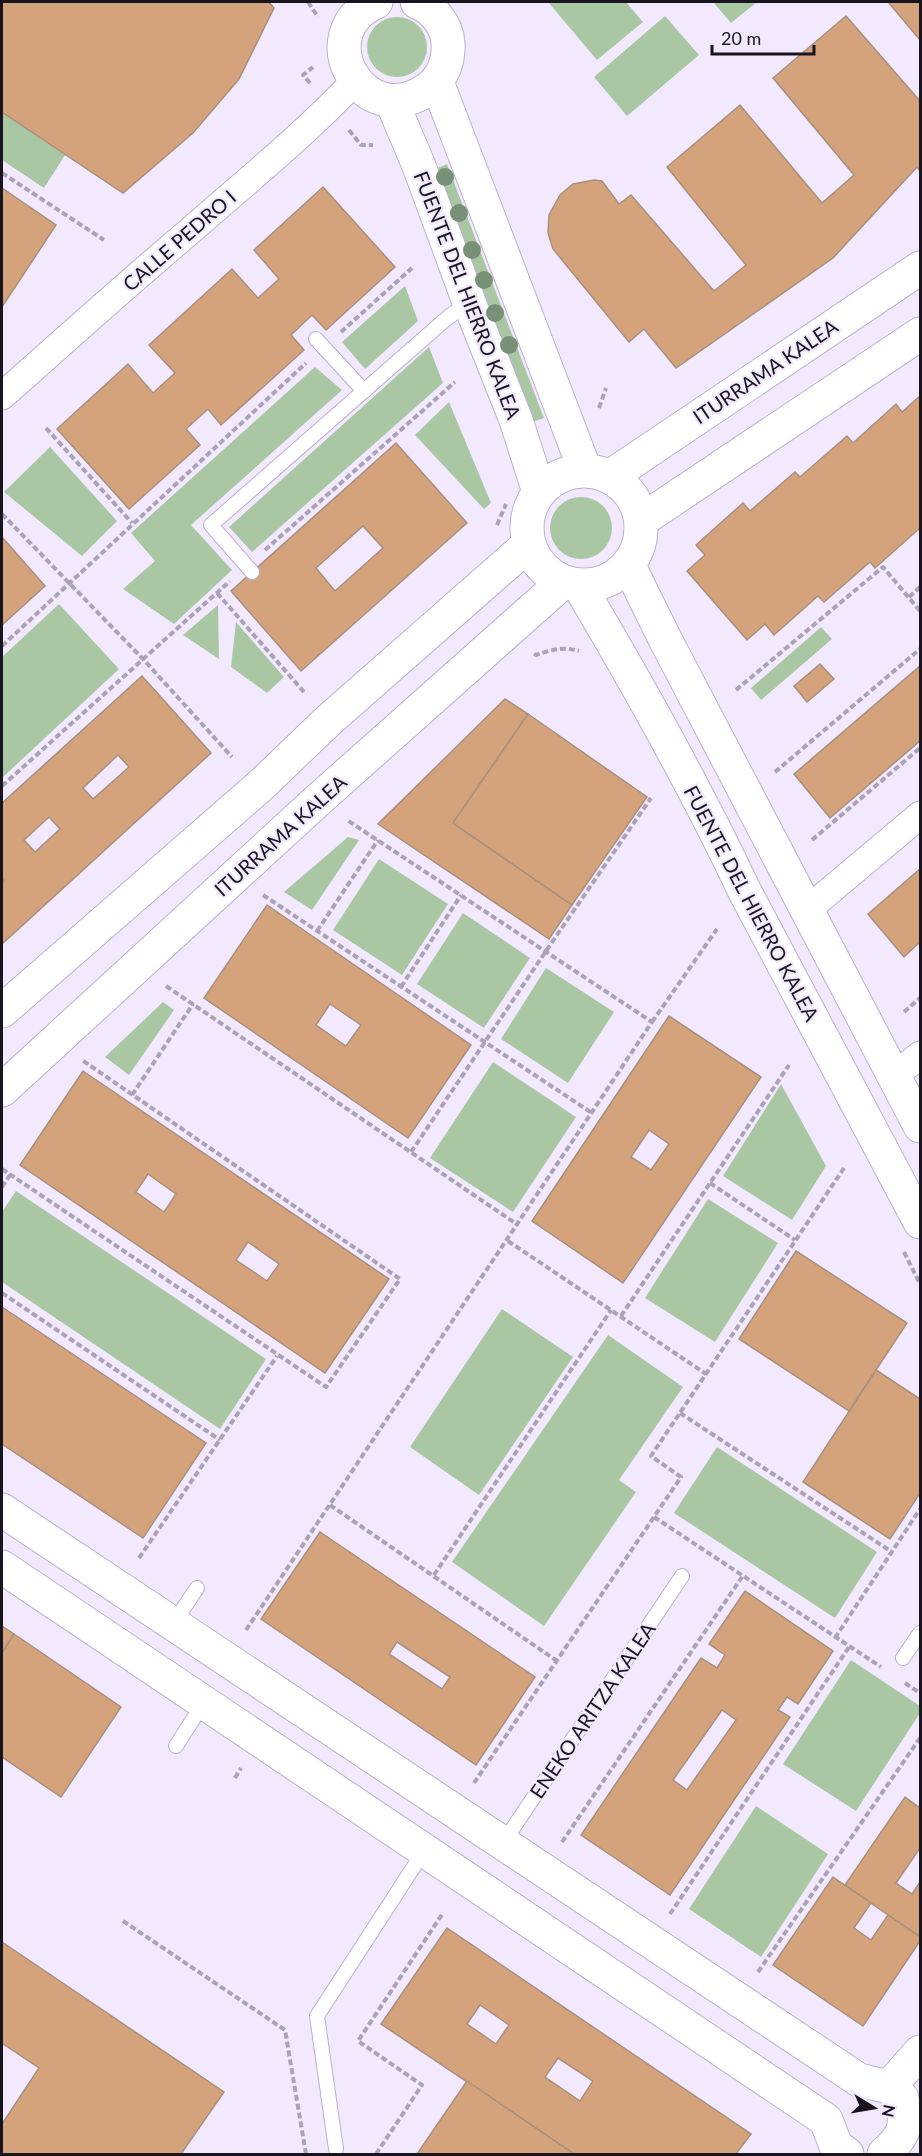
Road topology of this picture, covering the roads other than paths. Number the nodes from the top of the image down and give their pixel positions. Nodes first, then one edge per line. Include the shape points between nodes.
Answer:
1 (368, 3) edge
2 (423, 3) edge
3 (355, 81) junction
4 (437, 82) junction
5 (392, 102) junction
6 (921, 268) edge
7 (469, 302) junction
8 (921, 334) edge
9 (320, 344) road end
10 (364, 391) junction
11 (2, 396) edge
12 (598, 473) junction
13 (539, 492) junction
14 (642, 520) junction
15 (528, 545) junction
16 (628, 566) junction
17 (252, 572) dead end
18 (571, 585) junction
19 (921, 816) edge
20 (807, 910) junction
21 (2, 1011) edge
22 (921, 1055) edge
23 (894, 1076) junction
24 (2, 1090) edge
25 (921, 1126) edge
26 (921, 1221) edge
27 (2, 1510) edge
28 (2, 1567) edge
29 (682, 1576) dead end
30 (197, 1588) dead end
31 (173, 1624) junction
32 (921, 1633) edge
33 (903, 1658) dead end
34 (204, 1702) junction
35 (176, 1746) dead end
36 (503, 1844) junction
37 (424, 1850) junction
38 (921, 2052) edge
39 (874, 2084) junction
40 (913, 2127) edge
41 (834, 2144) edge
42 (336, 2149) dead end
43 (884, 2154) edge

1 - 3 street via 346,33 344,50
2 - 4 street via 440,21 448,41 447,62
3 - 5 street via 371,95
3 - 11 street, CALLE PEDRO I via 290,145
4 - 5 street via 416,97
4 - 12 street
5 - 7 street, FUENTE DEL HIERRO KALEA
6 - 12 street, ITURRAMA KALEA
7 - 10 lane
7 - 13 street, FUENTE DEL HIERRO KALEA via 516,420
8 - 14 street
9 - 10 lane
10 - 17 lane via 211,525
12 - 13 street via 557,476
12 - 14 street via 624,485
13 - 15 street via 526,523
14 - 16 street via 641,542
15 - 18 street via 541,567
15 - 21 street
16 - 18 street via 597,586
16 - 20 street
18 - 24 street, ITURRAMA KALEA via 318,800
18 - 26 street, FUENTE DEL HIERRO KALEA via 624,662
19 - 20 street
20 - 23 street
22 - 23 street
23 - 25 street
27 - 31 street
28 - 34 street
29 - 36 lane, ENEKO ARITZA KALEA
30 - 31 lane
31 - 36 street
32 - 33 lane
34 - 35 lane
34 - 37 street
36 - 39 street
37 - 41 street
37 - 42 lane via 317,2016
38 - 39 street
39 - 40 street via 902,2098
39 - 41 street via 834,2096
40 - 43 street

